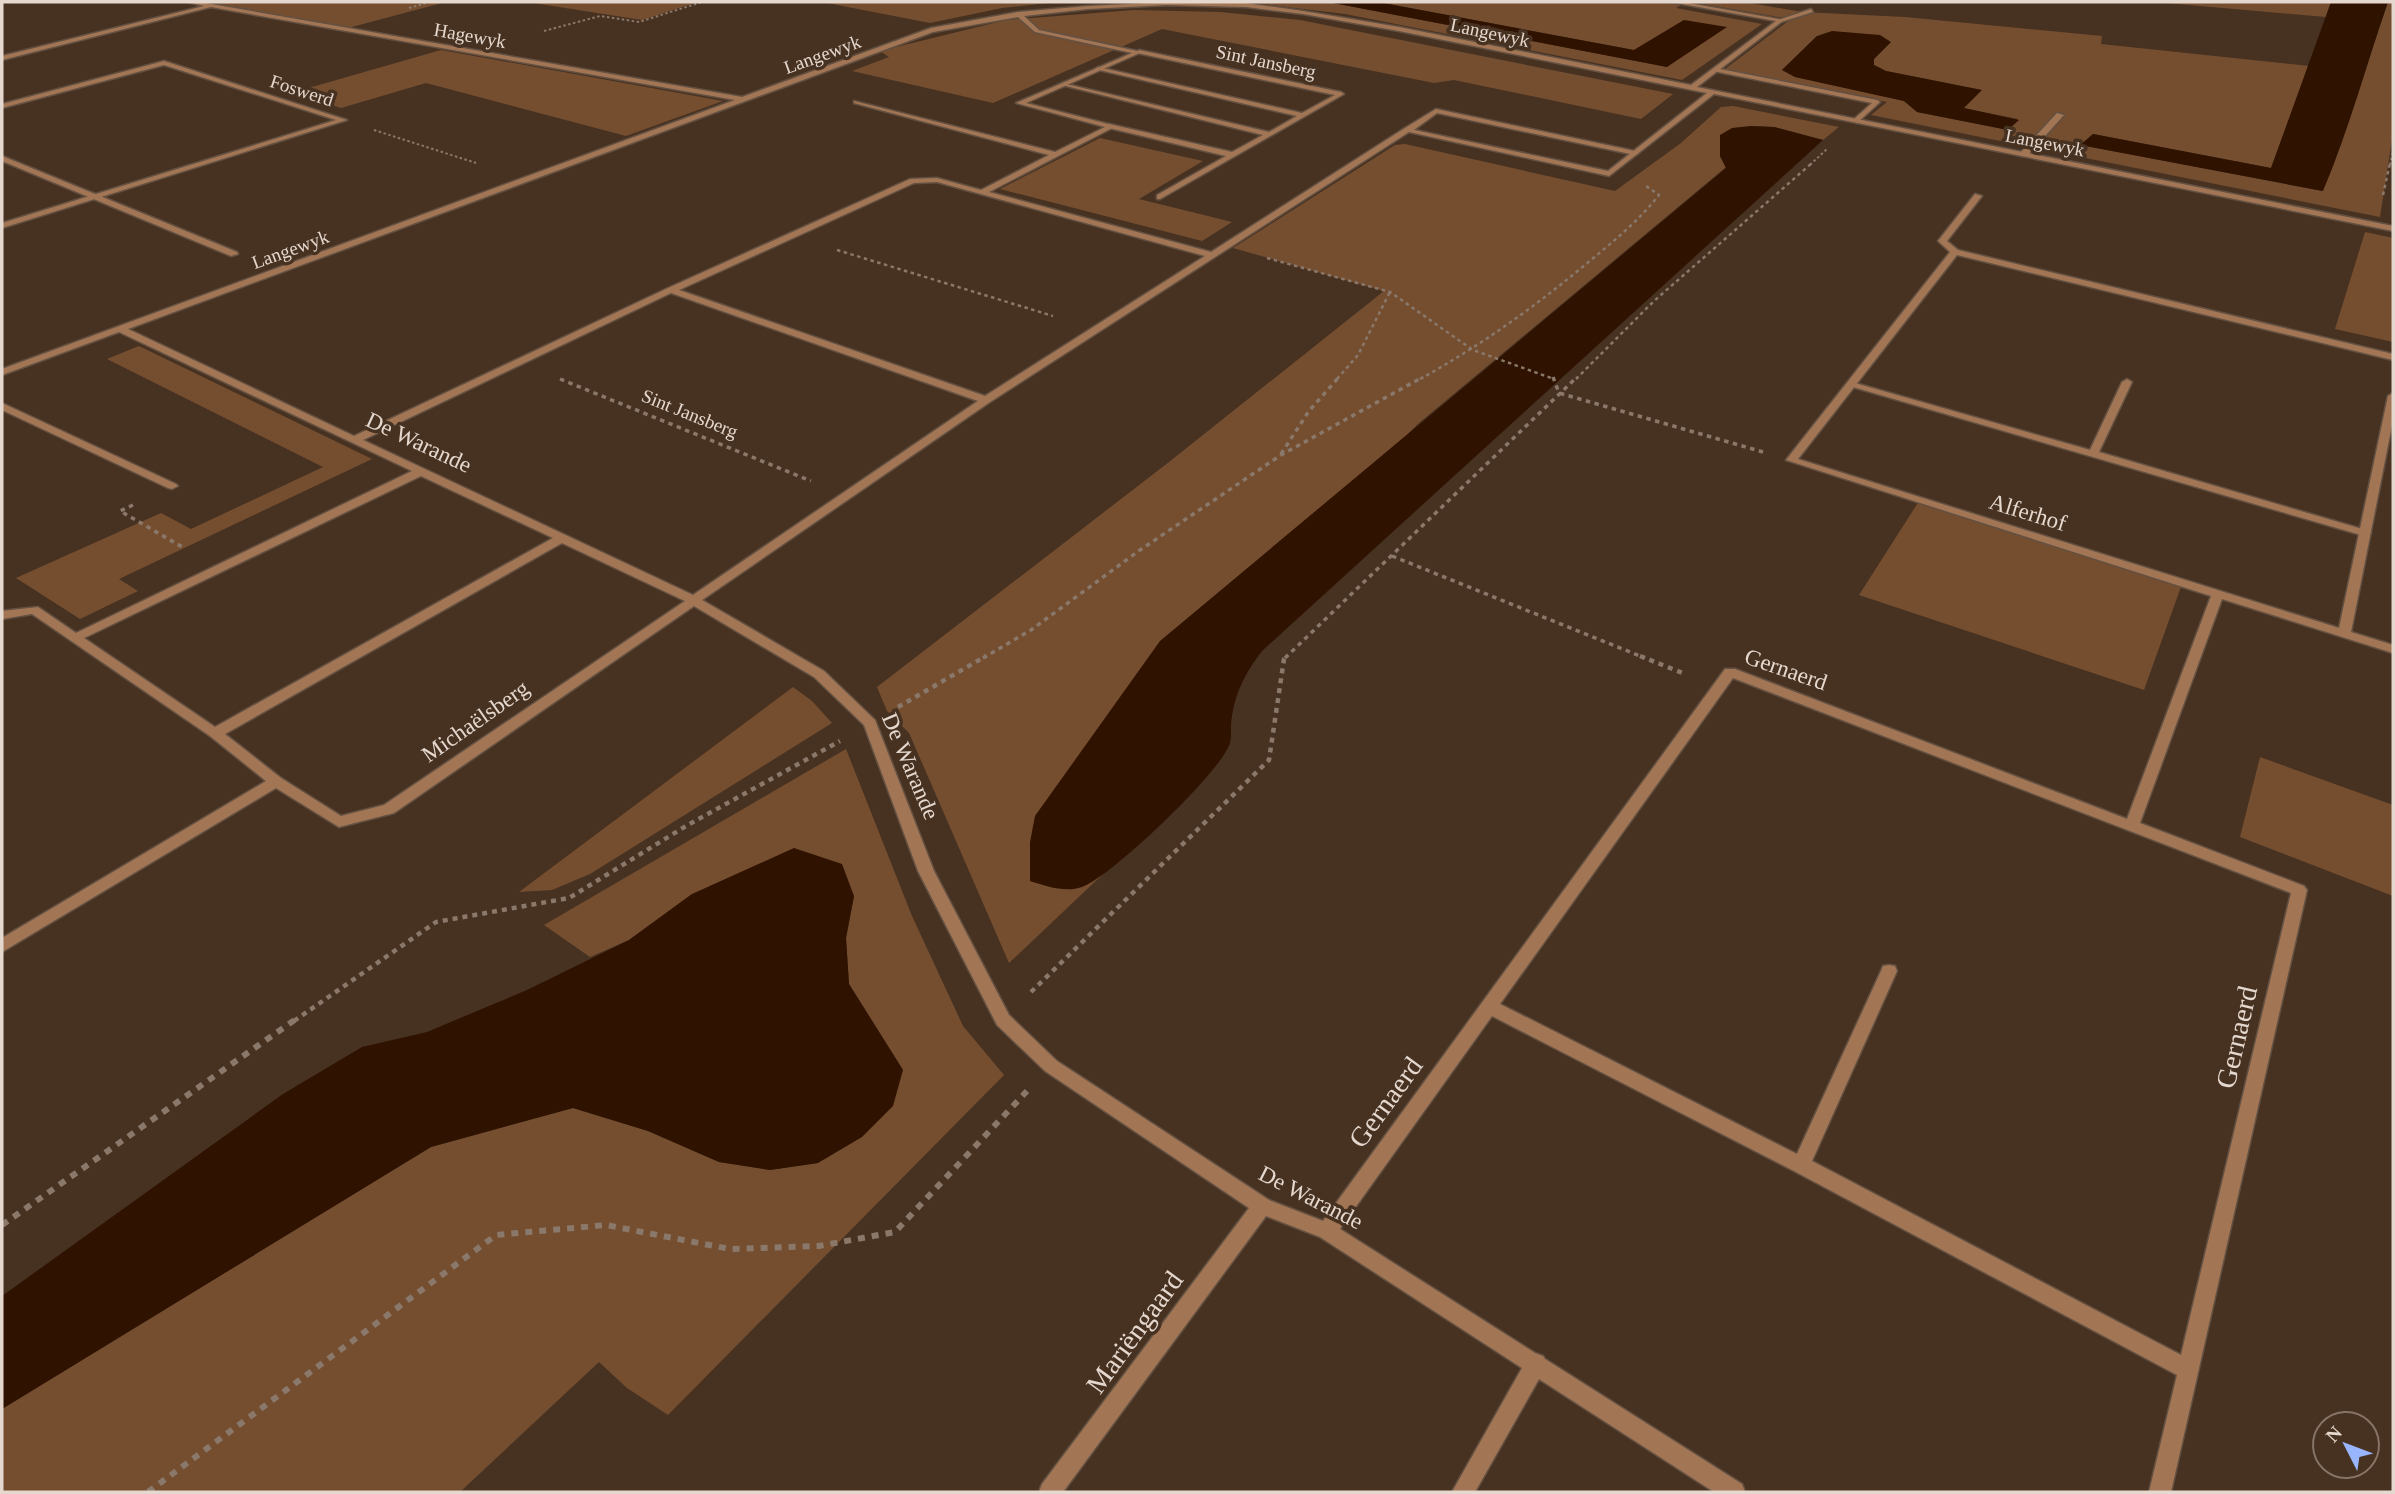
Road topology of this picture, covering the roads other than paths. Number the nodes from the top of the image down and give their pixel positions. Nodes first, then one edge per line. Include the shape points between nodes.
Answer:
1 (191, 2) edge
2 (1674, 2) edge
3 (215, 6) junction
4 (1811, 11) dead end
5 (1018, 14) junction
6 (1781, 20) junction
7 (1139, 52) junction
8 (2, 58) edge
9 (1098, 69) junction
10 (1715, 70) junction
11 (1064, 84) junction
12 (1690, 89) junction
13 (1711, 93) junction
14 (743, 99) junction
15 (856, 103) dead end
16 (2, 106) edge
17 (1301, 115) junction
18 (2060, 116) dead end
19 (1857, 121) junction
20 (1112, 125) junction
21 (1408, 130) junction
22 (1269, 134) junction
23 (1635, 153) junction
24 (1053, 154) junction
25 (2024, 154) junction
26 (1233, 155) junction
27 (2, 158) edge
28 (982, 192) junction
29 (1978, 196) dead end
30 (96, 197) junction
31 (1160, 197) dead end
32 (2, 226) edge
33 (2393, 228) edge
34 (1955, 251) junction
35 (234, 254) dead end
36 (1210, 255) junction
37 (671, 289) junction
38 (120, 329) junction
39 (2393, 356) edge
40 (2, 372) edge
41 (2127, 382) dead end
42 (1851, 385) junction
43 (2393, 396) edge
44 (986, 400) junction
45 (2, 406) edge
46 (354, 440) junction
47 (2093, 454) junction
48 (419, 472) junction
49 (172, 486) road end
50 (2365, 533) junction
51 (562, 538) junction
52 (2218, 594) junction
53 (691, 599) junction
54 (2, 615) edge
55 (2344, 634) junction
56 (75, 638) junction
57 (2393, 649) edge
58 (215, 733) junction
59 (276, 781) junction
60 (2132, 826) junction
61 (2, 946) edge
62 (1889, 971) dead end
63 (1488, 1006) junction
64 (1801, 1165) junction
65 (1262, 1206) junction
66 (1326, 1231) junction
67 (1536, 1363) junction
68 (2188, 1370) junction
69 (1050, 1492) edge
70 (1462, 1492) edge
71 (1734, 1492) edge
72 (2160, 1492) edge

1 - 3 street, Hagewyk
2 - 6 street
3 - 8 street
3 - 14 street, Hagewyk
4 - 6 street
5 - 7 street, Sint Jansberg via 1037,30
5 - 12 street, Langewyk via 1150,3 1247,6 1399,29
5 - 14 street, Langewyk via 931,30
6 - 10 street
7 - 9 street
7 - 17 street, Sint Jansberg via 1341,94
9 - 11 street
9 - 17 street, Sint Jansberg
10 - 12 street
10 - 19 street via 1877,102
11 - 20 street via 1019,103
11 - 22 street
12 - 13 street, Langewyk
13 - 19 street, Langewyk
13 - 23 street
14 - 38 street, Langewyk
15 - 24 street
16 - 30 street, Foswerd via 164,63 343,120
17 - 22 street, Sint Jansberg
18 - 25 street
19 - 25 street, Langewyk
20 - 24 street
20 - 26 street
21 - 23 street via 1436,111
21 - 23 street via 1609,174
21 - 36 street
22 - 26 street, Sint Jansberg
24 - 28 street
25 - 33 street, Langewyk
26 - 31 street, Sint Jansberg
27 - 30 street
28 - 36 street
28 - 37 street via 937,180 912,181
29 - 34 street via 1942,241
30 - 32 street, Foswerd
30 - 35 street
34 - 39 street
34 - 42 street
36 - 44 street
37 - 44 street
37 - 46 street
38 - 40 street, Langewyk
38 - 46 street, De Warande
41 - 47 street
42 - 47 street
42 - 52 street, Alferhof via 1791,460
43 - 50 street
44 - 53 street
45 - 49 street
46 - 48 street, De Warande
47 - 50 street
48 - 51 street, De Warande
48 - 56 street
50 - 55 street
51 - 53 street, De Warande
51 - 58 street
52 - 55 street, Alferhof
52 - 60 street
53 - 59 street, Michaëlsberg via 388,809 339,821
53 - 65 street, De Warande via 819,674 870,723 926,871 1003,1020 1051,1066
54 - 56 street, Michaëlsberg via 34,610
55 - 57 street, Alferhof
56 - 58 street, Michaëlsberg
58 - 59 street, Michaëlsberg
59 - 61 street
60 - 63 street, Gernaerd via 1730,672
60 - 68 street, Gernaerd via 2299,890
62 - 64 street
63 - 64 street
63 - 66 street, Gernaerd
64 - 68 street
65 - 66 street, De Warande
65 - 69 street, Mariëngaard
66 - 67 street, De Warande
67 - 70 street
67 - 71 street, De Warande
68 - 72 street, Gernaerd

